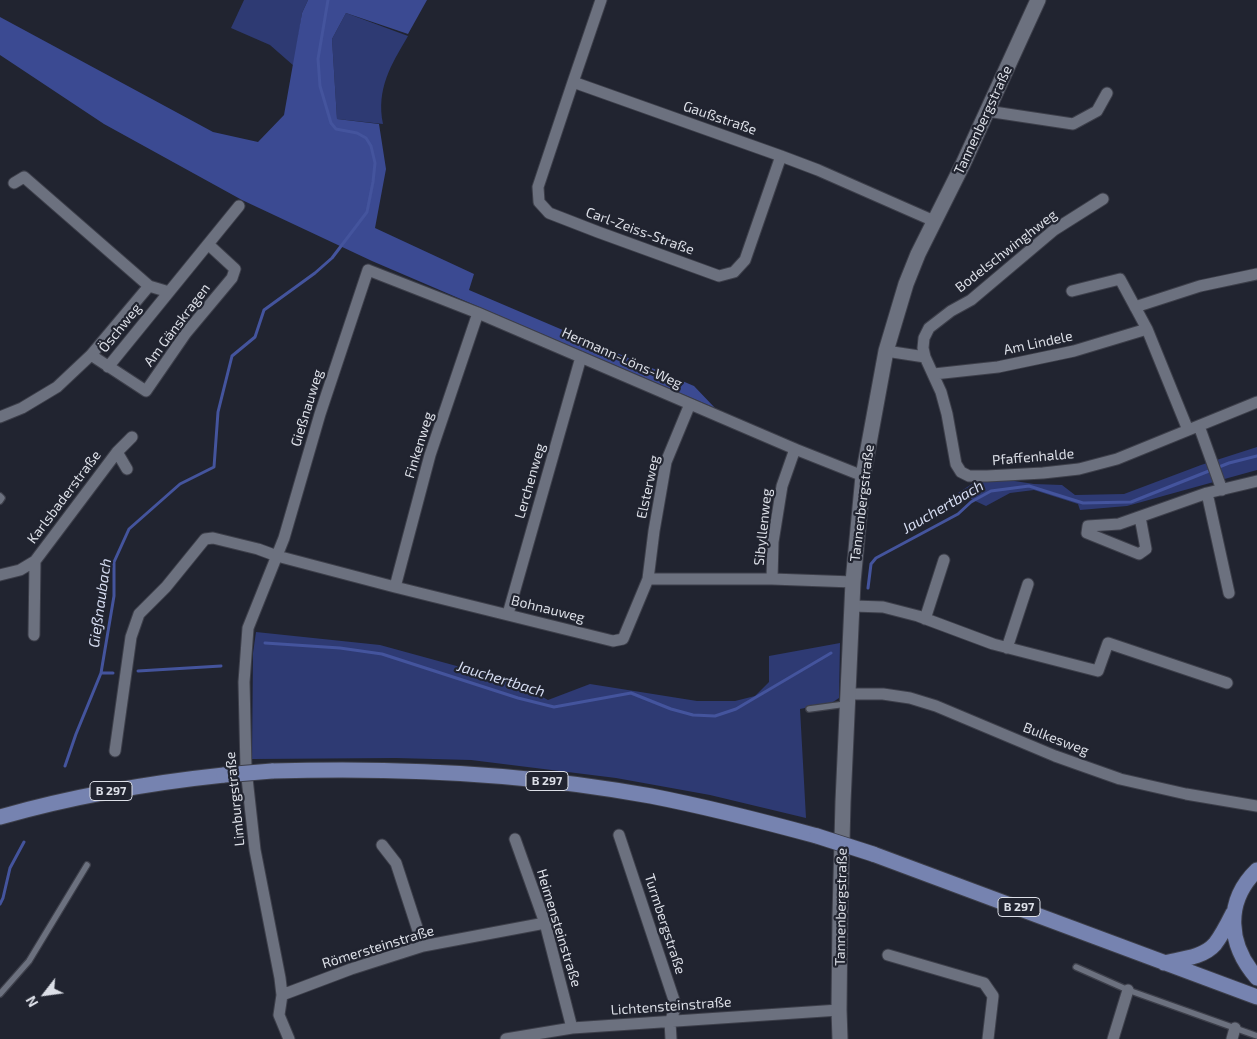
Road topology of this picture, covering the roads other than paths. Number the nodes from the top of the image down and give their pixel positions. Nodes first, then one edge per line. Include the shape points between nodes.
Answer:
1 (601, 0) edge
2 (1038, 0) edge
3 (573, 82) junction
4 (1107, 93) dead end
5 (987, 111) junction
6 (781, 156) junction
7 (14, 183) dead end
8 (1103, 199) dead end
9 (239, 206) dead end
10 (934, 221) junction
11 (209, 245) junction
12 (368, 270) joint
13 (1257, 274) edge
14 (149, 286) junction
15 (1072, 291) dead end
16 (169, 292) junction
17 (1135, 307) junction
18 (478, 313) junction
19 (1147, 329) junction
20 (886, 351) junction
21 (91, 355) junction
22 (581, 357) junction
23 (925, 358) junction
24 (108, 367) junction
25 (934, 374) junction
26 (1257, 402) edge
27 (690, 404) junction
28 (0, 417) edge
29 (1193, 428) junction
30 (132, 437) dead end
31 (795, 449) junction
32 (117, 452) junction
33 (127, 468) dead end
34 (863, 476) junction
35 (1257, 481) edge
36 (1221, 487) junction
37 (1207, 493) junction
38 (0, 496) edge
39 (0, 501) edge
40 (1140, 517) junction
41 (277, 556) junction
42 (35, 560) junction
43 (944, 560) dead end
44 (0, 574) edge
45 (648, 579) junction
46 (772, 579) junction
47 (853, 582) junction
48 (1028, 584) dead end
49 (395, 587) junction
50 (1229, 593) dead end
51 (853, 606) junction
52 (508, 614) junction
53 (925, 619) junction
54 (34, 635) dead end
55 (1007, 648) junction
56 (1227, 683) dead end
57 (849, 699) junction
58 (808, 709) dead end
59 (115, 751) dead end
60 (1257, 806) edge
61 (0, 817) edge
62 (619, 835) dead end
63 (514, 839) dead end
64 (382, 845) dead end
65 (87, 866) dead end
66 (1257, 870) edge
67 (1233, 913) junction
68 (545, 924) junction
69 (423, 946) junction
70 (888, 956) dead end
71 (1164, 962) junction
72 (1076, 966) dead end
73 (1257, 978) edge
74 (1128, 990) junction
75 (0, 994) edge
76 (282, 996) junction
77 (1257, 997) edge
78 (839, 1010) junction
79 (670, 1022) junction
80 (572, 1028) junction
81 (1234, 1034) edge
82 (1257, 1036) edge
83 (289, 1039) edge
84 (506, 1039) edge
85 (670, 1039) edge
86 (840, 1039) edge
87 (988, 1039) edge
88 (1113, 1039) edge

1 - 3 street
2 - 5 street, Tannenbergstraße
3 - 6 street, Gaußstraße
3 - 6 street, Carl-Zeiss-Straße via 538,187 539,202 549,213 719,276 734,272 745,260
4 - 5 street via 1097,111 1073,124
5 - 10 street, Tannenbergstraße
6 - 10 street, Gaußstraße
7 - 14 street via 24,177
8 - 23 street, Bodelschwinghweg via 1054,230 971,300 929,328 924,338
9 - 11 street, Öschweg
10 - 20 street, Tannenbergstraße via 906,284
11 - 16 street, Öschweg
11 - 24 street, Am Gänskragen via 234,269 232,278 186,332 146,391
12 - 18 street, Hermann-Löns-Weg
12 - 41 street, Gießnauweg
13 - 17 street via 1200,286
14 - 16 street
14 - 21 street, Öschweg
15 - 17 street via 1120,280
16 - 24 street, Öschweg
17 - 19 street
18 - 22 street, Hermann-Löns-Weg
18 - 49 street, Finkenweg via 430,455
19 - 25 street, Am Lindele via 1074,351 998,367
19 - 29 street
20 - 23 street
20 - 34 street, Tannenbergstraße
21 - 24 street, Öschweg
21 - 28 street, Öschweg via 57,387
22 - 27 street, Hermann-Löns-Weg
22 - 52 street, Lerchenweg
23 - 25 street, Pfaffenhalde
25 - 29 street, Pfaffenhalde via 949,418 956,464 960,472 969,476 1079,469 1116,459
26 - 29 street, Pfaffenhalde
27 - 31 street, Hermann-Löns-Weg
27 - 45 street, Elsterweg via 666,462
29 - 36 street via 1209,455
30 - 32 street, Karlsbaderstraße
31 - 34 street, Hermann-Löns-Weg
31 - 46 street, Sibyllenweg via 782,486 773,542
32 - 33 street, Karlsbaderstraße
32 - 42 street, Karlsbaderstraße
34 - 47 street, Tannenbergstraße
35 - 36 street
36 - 37 street
37 - 40 street
37 - 50 street
38 - 39 lane
40 - 40 street via 1119,524 1088,526 1087,533 1139,554 1146,549
41 - 49 street, Bohnauweg
41 - 59 street, Bohnauweg via 231,542 206,539 166,587 138,614 131,637
41 - 76 street, Limburgstraße via 248,628 244,698 246,768 255,850
42 - 44 street, Karlsbaderstraße via 20,570
42 - 54 street, Karlsbaderstraße
43 - 53 street
45 - 46 street
45 - 52 street, Bohnauweg via 623,639 613,640
46 - 47 street
47 - 51 street, Tannenbergstraße
48 - 55 street
49 - 52 street, Bohnauweg
51 - 53 street via 883,607
51 - 57 street, Tannenbergstraße
53 - 55 street
55 - 56 street via 1098,671 1108,643
57 - 58 lane
57 - 60 street, Bulkesweg via 883,694 910,698 1120,779
57 - 78 street, Tannenbergstraße via 843,802
61 - 71 main road, B 297, bridge via 125,788 272,771 412,771 540,780 667,800 817,836 1045,916
62 - 79 street, Turmbergstraße via 676,1006
63 - 68 street, Heimensteinstraße
64 - 69 street via 396,863
65 - 75 lane via 29,961
66 - 67 main road via 1242,888
67 - 71 main road via 1215,944 1194,956
67 - 73 main road via 1239,952
68 - 69 street, Römersteinstraße
68 - 80 street, Heimensteinstraße
69 - 76 street, Römersteinstraße
70 - 87 street via 984,983 993,996
71 - 77 main road, B 297
72 - 74 lane
74 - 81 lane
74 - 88 street
76 - 83 street, Limburgstraße via 279,1015
78 - 79 street, Lichtensteinstraße
78 - 86 street, Tannenbergstraße
79 - 80 street, Lichtensteinstraße
79 - 85 street, Turmbergstraße
80 - 84 street, Lichtensteinstraße
81 - 82 lane

